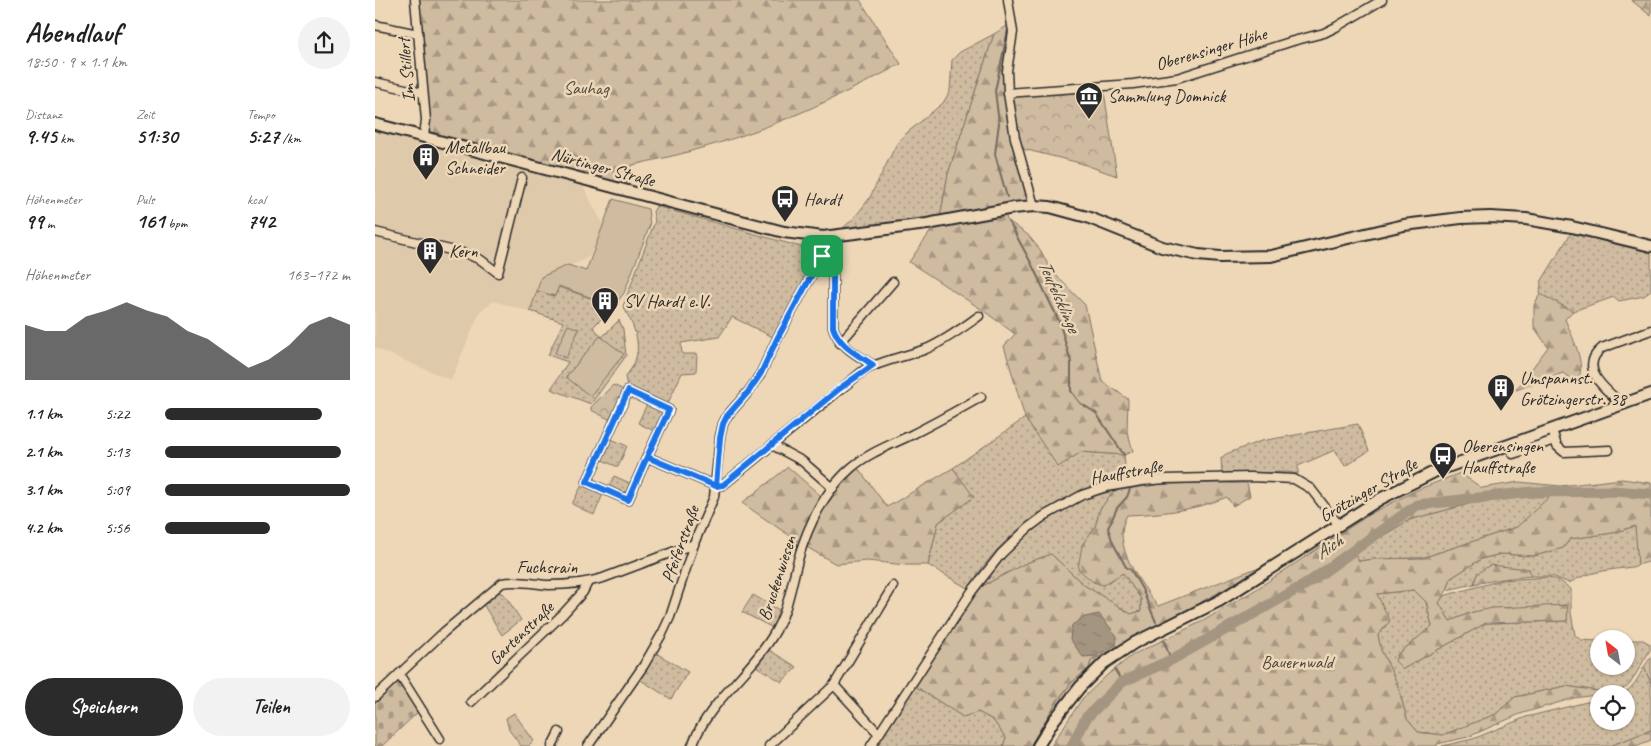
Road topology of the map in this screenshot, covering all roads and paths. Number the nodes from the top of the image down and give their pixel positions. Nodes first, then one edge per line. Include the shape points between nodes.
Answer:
1 (415, 0) edge
2 (1008, 0) edge
3 (1382, 0) edge
4 (375, 25) edge
5 (417, 34) junction
6 (375, 82) edge
7 (423, 93) junction
8 (1008, 93) junction
9 (375, 124) edge
10 (424, 136) junction
11 (522, 178) dead end
12 (1034, 206) junction
13 (375, 232) edge
14 (823, 237) junction
15 (1651, 246) edge
16 (822, 256) junction
17 (893, 282) dead end
18 (979, 316) dead end
19 (1651, 330) edge
20 (840, 343) junction
21 (873, 365) junction
22 (1651, 394) edge
23 (981, 397) dead end
24 (1621, 404) junction
25 (1552, 429) junction
26 (1555, 440) junction
27 (772, 445) junction
28 (1609, 450) dead end
29 (1513, 454) dead end
30 (647, 457) junction
31 (716, 486) junction
32 (833, 488) junction
33 (1338, 524) junction
34 (693, 544) junction
35 (588, 582) junction
36 (893, 586) dead end
37 (399, 674) junction
38 (834, 684) junction
39 (375, 697) edge
40 (471, 702) dead end
41 (559, 732) dead end
42 (879, 734) junction
43 (440, 739) dead end
44 (552, 746) edge
45 (588, 746) edge
46 (692, 746) edge
47 (769, 746) edge
48 (871, 746) edge
49 (1038, 746) edge

1 - 5 street, Im Stillert
2 - 8 street via 1013,32 1007,71
3 - 8 street, Oberensinger Höhe via 1324,33 1177,78
4 - 5 street
5 - 7 street, Im Stillert
6 - 7 street
7 - 10 street, Im Stillert
8 - 12 street via 1015,138
9 - 10 main road, Nürtinger Straße
10 - 14 main road, Nürtinger Straße via 784,232
11 - 13 street via 498,273 467,254
12 - 14 main road, Nürtinger Straße via 897,229
12 - 15 main road, Nürtinger Straße via 1069,211 1162,247 1220,257 1271,256 1404,225 1490,217 1572,227
14 - 16 street, Pfeiferstraße
16 - 20 street via 833,268 833,327
16 - 31 street, Pfeiferstraße via 761,373 723,424
17 - 20 street
18 - 21 street via 928,348
19 - 24 street via 1602,348 1592,361 1599,383
20 - 21 street
21 - 27 street
22 - 24 main road, Grötzinger Straße
23 - 32 street, Bruckenwiesen via 866,457
24 - 25 main road, Grötzinger Straße
25 - 26 street
25 - 33 main road, Grötzinger Straße via 1429,474
26 - 28 street via 1564,452
26 - 29 street
27 - 31 street via 723,485
27 - 32 street via 802,461
30 - 30 street via 669,410 628,391 587,482 628,500
30 - 31 street
31 - 34 street, Pfeiferstraße
32 - 46 street, Bruckenwiesen via 803,545 789,603 776,630 758,659 716,704
33 - 42 street, Hauffstraße via 1311,489 1294,479 1165,479 1106,487 1082,495 1044,516 1001,554 972,591
33 - 49 main road, Grötzinger Straße via 1219,601 1134,643 1104,664 1066,703
34 - 35 street, Fuchsrain
34 - 45 street, Pfeiferstraße via 670,617 656,646
35 - 37 street, Fuchsrain via 551,585 502,583
35 - 40 street, Gartenstraße via 563,614
36 - 38 street
37 - 39 street, Fuchsrain
37 - 43 street
38 - 42 street
38 - 47 street
41 - 44 street
42 - 48 street, Hauffstraße

